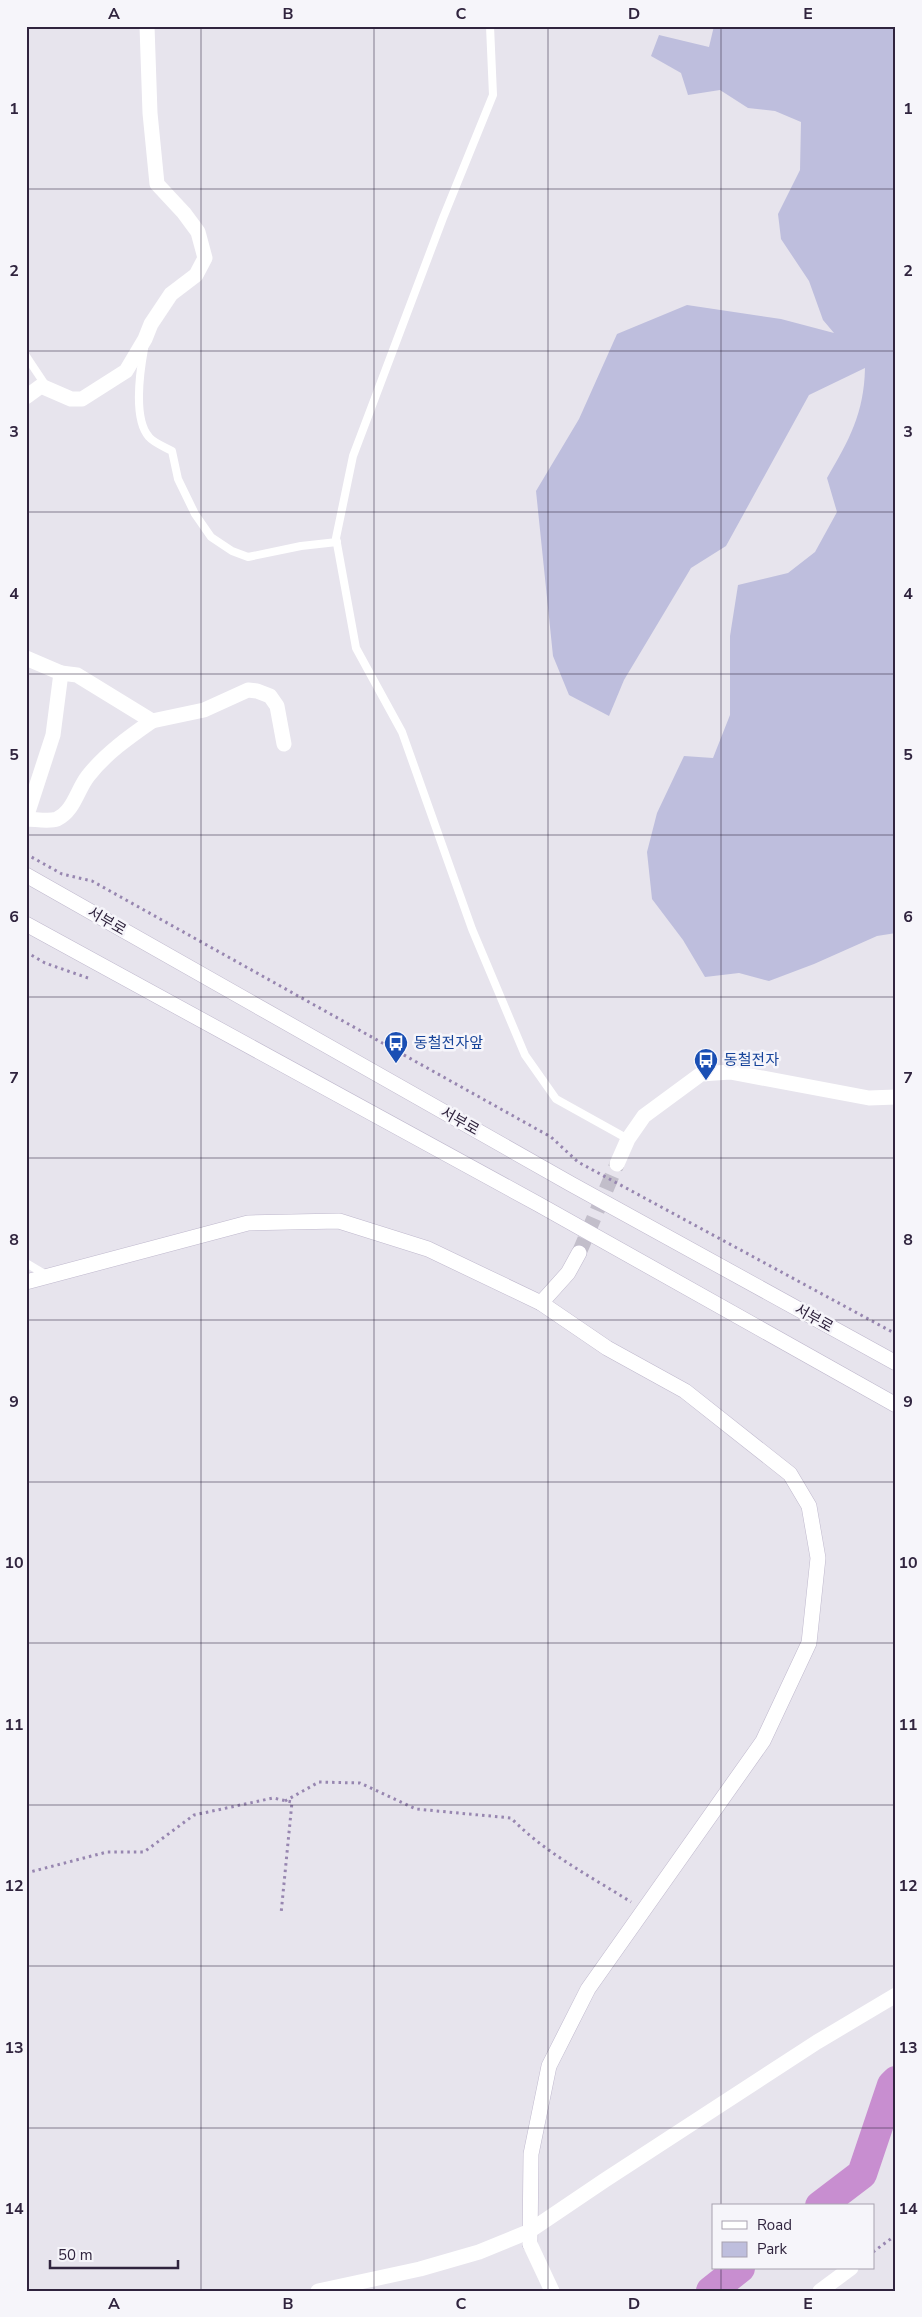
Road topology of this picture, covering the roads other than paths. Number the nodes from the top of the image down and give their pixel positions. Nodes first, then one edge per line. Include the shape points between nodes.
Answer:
1 (147, 26) edge
2 (490, 26) edge
3 (145, 339) junction
4 (26, 356) edge
5 (46, 387) junction
6 (26, 396) edge
7 (337, 542) junction
8 (26, 658) edge
9 (61, 673) junction
10 (152, 721) junction
11 (284, 744) dead end
12 (26, 818) edge
13 (26, 875) edge
14 (26, 924) edge
15 (896, 1097) edge
16 (628, 1139) junction
17 (617, 1164) tunnel mouth
18 (578, 1253) tunnel mouth
19 (26, 1263) edge
20 (49, 1276) junction
21 (26, 1282) edge
22 (540, 1303) junction
23 (896, 1363) edge
24 (896, 1405) edge
25 (896, 1995) edge
26 (529, 2238) junction
27 (848, 2270) edge
28 (318, 2291) edge
29 (552, 2291) edge
30 (820, 2291) edge

1 - 3 street via 150,113 157,184 198,232 206,258 196,275 170,294
2 - 7 lane via 493,95 353,456
3 - 5 street via 126,371 82,399 71,399
3 - 7 lane via 140,370 140,416 148,437 172,452 178,479 195,514 211,537 248,557
4 - 5 lane
5 - 6 street via 41,386
7 - 16 lane via 356,648 402,732 472,929 525,1055 556,1099
8 - 9 street
9 - 10 street via 77,675
9 - 12 street via 53,735
10 - 11 street via 204,710 248,690 258,691 270,696 277,706
10 - 12 street via 120,743 88,776 72,805 56,820
13 - 23 street, 서부로 via 571,1184
14 - 24 street via 538,1204
15 - 16 street via 869,1098 730,1072 702,1074 644,1116
16 - 17 street
18 - 22 street via 568,1273
19 - 20 lane
20 - 21 street
20 - 22 street via 248,1223 339,1220 428,1250
22 - 26 street via 607,1348 685,1391 790,1474 809,1506 818,1558 809,1643 763,1741 588,1989 549,2066 531,2154
25 - 26 street via 605,2180
26 - 28 street via 420,2269
26 - 29 street
27 - 30 street

